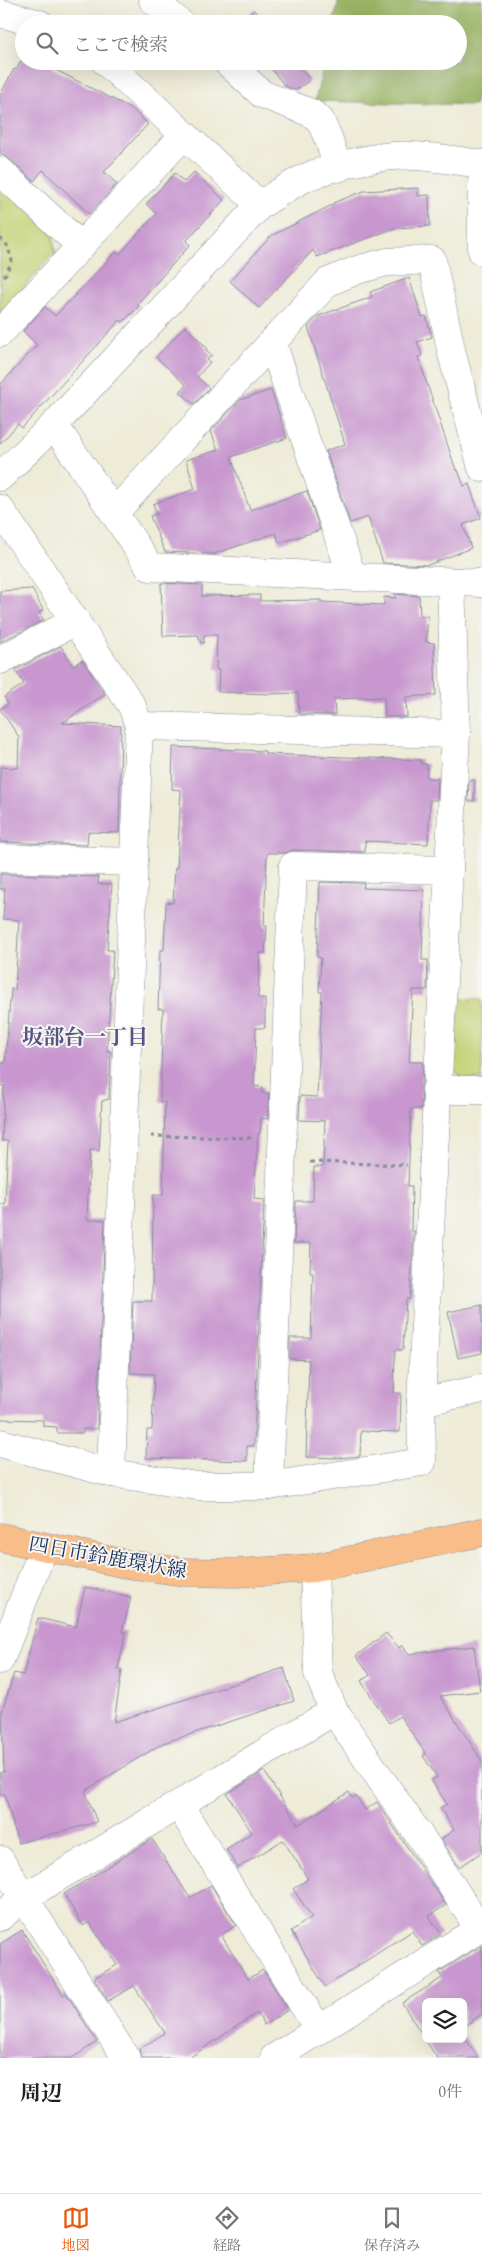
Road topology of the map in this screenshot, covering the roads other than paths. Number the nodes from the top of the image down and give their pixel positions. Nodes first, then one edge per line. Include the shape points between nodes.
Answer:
1 (153, 0) edge
2 (0, 12) edge
3 (170, 15) edge
4 (15, 16) edge
5 (115, 70) edge
6 (236, 70) edge
7 (184, 135) junction
8 (338, 168) junction
9 (0, 171) edge
10 (482, 181) edge
11 (260, 205) junction
12 (81, 246) junction
13 (482, 251) edge
14 (0, 332) edge
15 (272, 342) junction
16 (54, 425) junction
17 (482, 468) edge
18 (0, 476) edge
19 (0, 509) edge
20 (114, 513) junction
21 (352, 576) junction
22 (451, 582) junction
23 (482, 583) edge
24 (76, 621) junction
25 (0, 660) edge
26 (139, 726) junction
27 (456, 734) junction
28 (0, 858) edge
29 (133, 862) junction
30 (450, 870) junction
31 (436, 1090) junction
32 (482, 1090) edge
33 (482, 1389) edge
34 (421, 1402) junction
35 (0, 1443) edge
36 (111, 1473) junction
37 (269, 1486) junction
38 (482, 1532) edge
39 (0, 1537) edge
40 (44, 1547) junction
41 (314, 1568) junction
42 (0, 1660) edge
43 (334, 1711) junction
44 (179, 1805) junction
45 (0, 1860) edge
46 (23, 1898) junction
47 (0, 1917) edge
48 (480, 1928) edge
49 (319, 2030) junction
50 (126, 2058) edge
51 (274, 2058) edge

1 - 3 street
2 - 4 street
5 - 7 street
6 - 8 street via 262,94 312,113 320,120
7 - 11 street
7 - 12 street
8 - 10 street via 388,156 413,155
8 - 11 street via 300,180
9 - 12 street
10 - 13 street
11 - 16 street
12 - 14 street
15 - 17 street via 328,282 387,262 432,260 452,354
15 - 20 street
15 - 21 street
16 - 18 street
16 - 20 street
19 - 24 street
20 - 21 street via 150,568
21 - 22 street
22 - 23 street
22 - 27 street
24 - 25 street
24 - 26 street via 132,706
26 - 27 street
26 - 29 street
27 - 30 street
28 - 29 street
29 - 36 street
30 - 31 street
30 - 37 street via 293,866
31 - 32 street
31 - 34 street
33 - 34 street
34 - 37 street via 422,1462
35 - 36 street
36 - 37 street via 197,1486
38 - 41 main road, 四日市鈴鹿環状線
39 - 40 main road, 四日市鈴鹿環状線
40 - 41 main road, 四日市鈴鹿環状線 via 184,1572 237,1573
40 - 42 street
41 - 43 street via 318,1673
43 - 44 street
43 - 48 street
44 - 46 street
44 - 49 street
45 - 46 street
46 - 47 street
46 - 50 street
48 - 49 street
49 - 51 street

